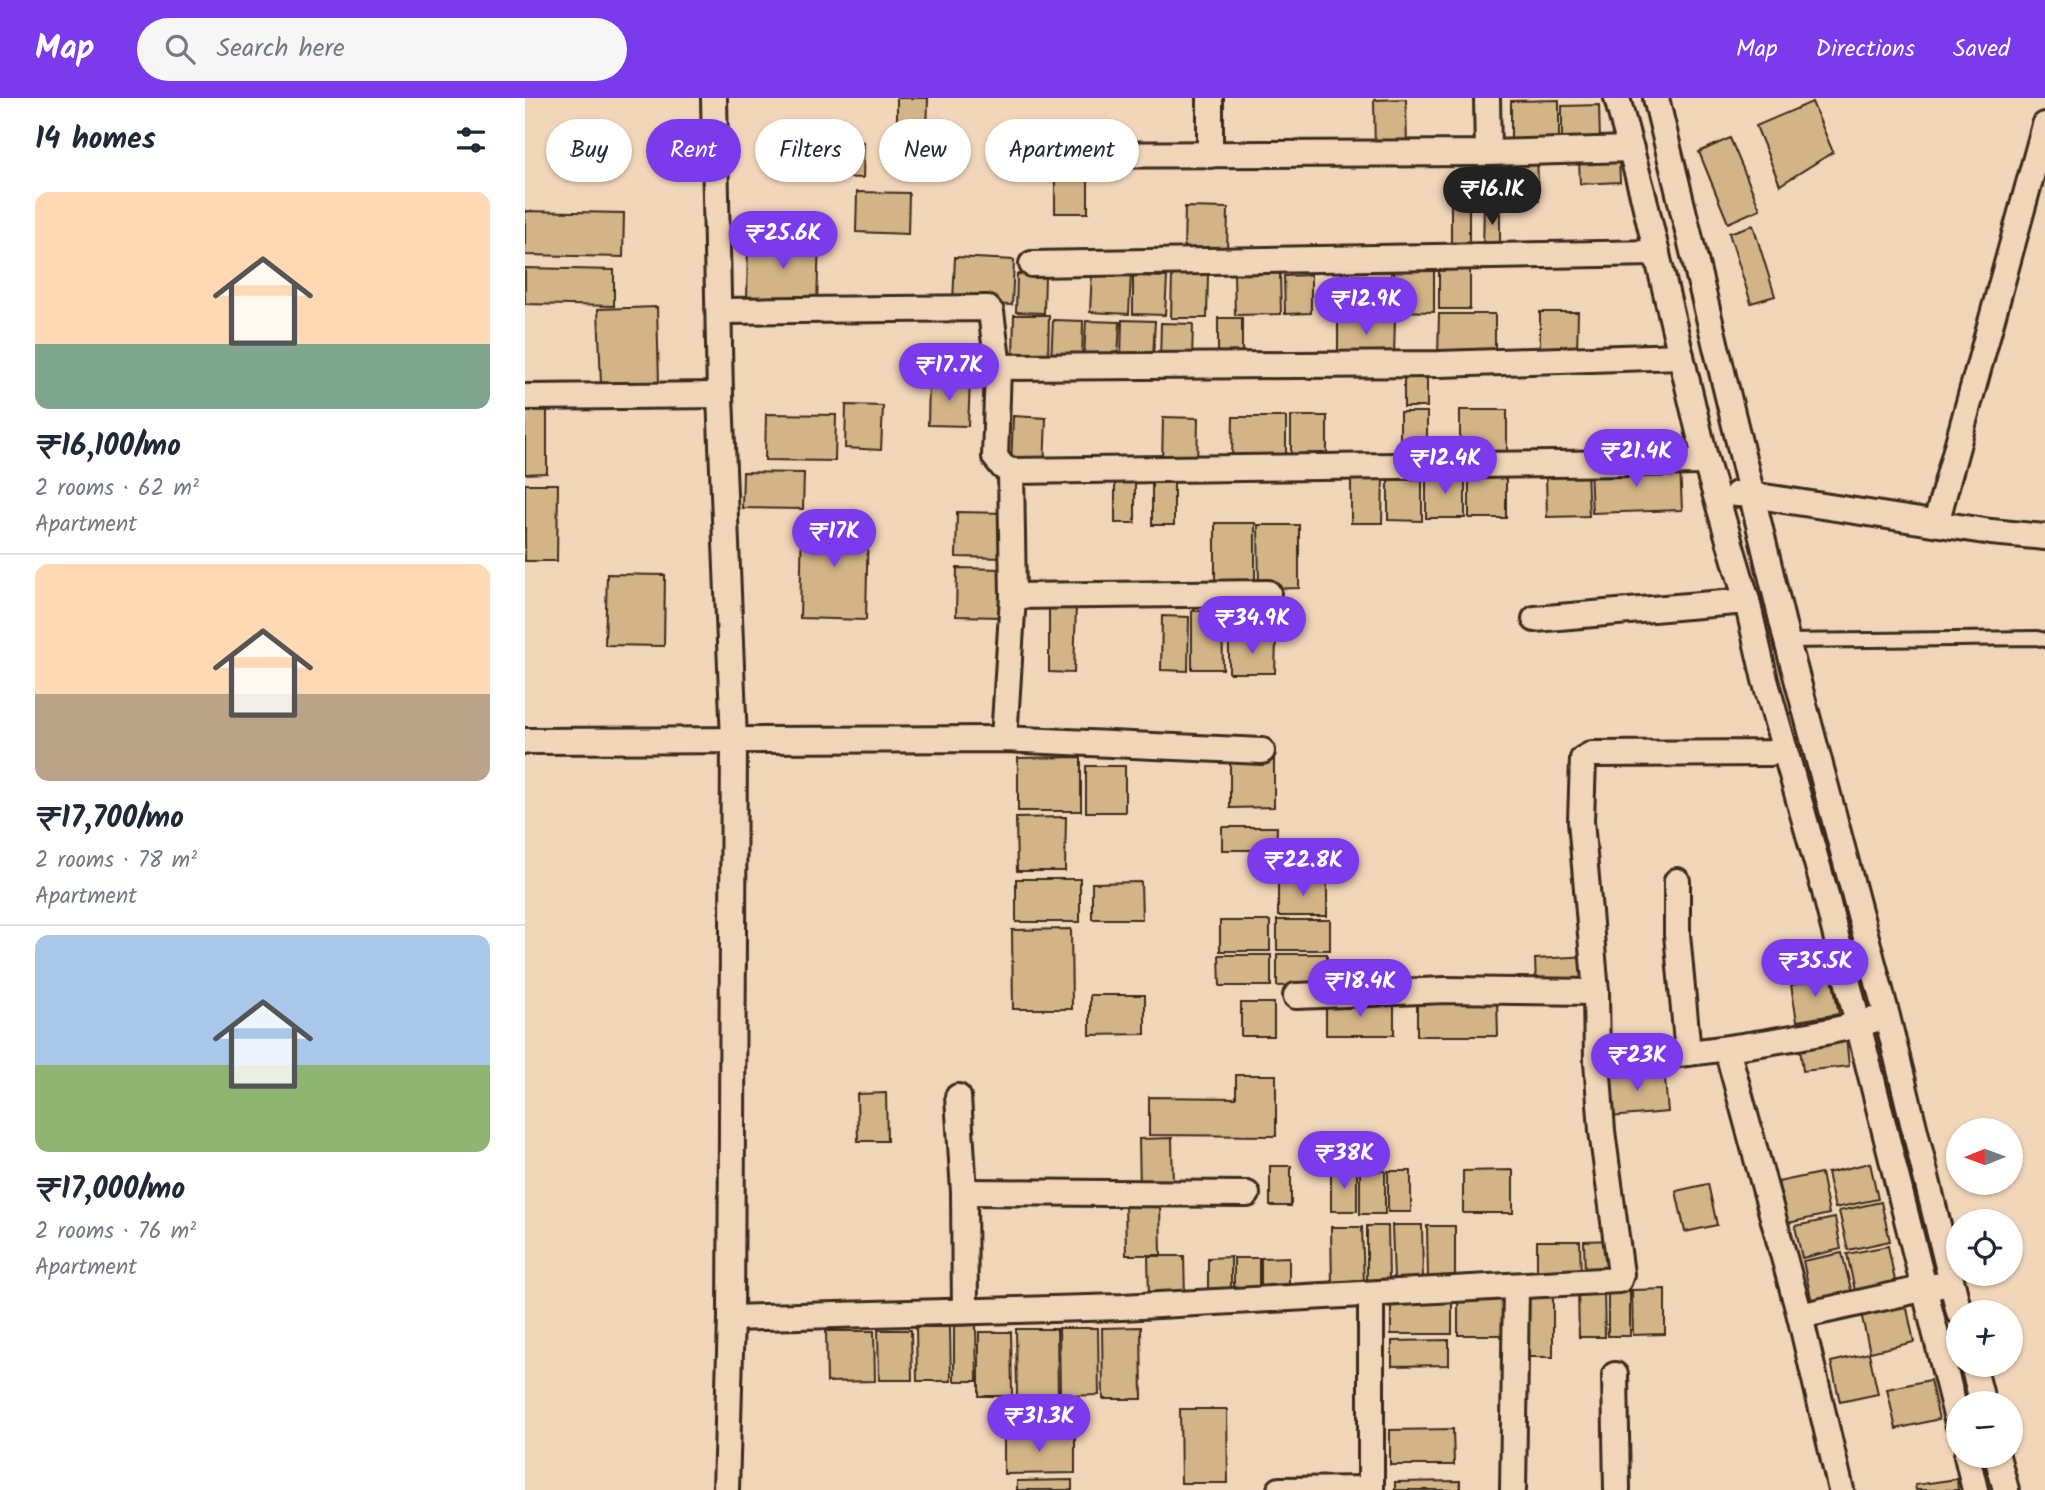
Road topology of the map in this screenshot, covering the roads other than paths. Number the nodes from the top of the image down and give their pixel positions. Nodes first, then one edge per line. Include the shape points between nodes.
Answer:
1 (714, 98) edge
2 (1210, 98) edge
3 (1487, 98) edge
4 (1617, 98) edge
5 (1656, 98) edge
6 (2045, 125) edge
7 (1631, 149) junction
8 (1488, 153) junction
9 (1139, 155) edge
10 (1210, 155) junction
11 (1657, 253) junction
12 (1033, 264) dead end
13 (720, 311) junction
14 (1681, 356) junction
15 (998, 367) junction
16 (720, 395) junction
17 (525, 397) edge
18 (1706, 462) junction
19 (1011, 471) junction
20 (1716, 494) junction
21 (1752, 495) junction
22 (1936, 523) junction
23 (2045, 537) edge
24 (1268, 593) dead end
25 (1013, 596) junction
26 (1747, 601) junction
27 (1535, 619) dead end
28 (2045, 640) edge
29 (1787, 641) junction
30 (1004, 739) junction
31 (525, 741) edge
32 (734, 741) junction
33 (1785, 750) junction
34 (1262, 751) dead end
35 (1677, 881) dead end
36 (1595, 992) junction
37 (1296, 996) dead end
38 (1887, 1016) junction
39 (1857, 1026) junction
40 (1727, 1049) junction
41 (1688, 1054) junction
42 (1597, 1061) junction
43 (958, 1097) dead end
44 (964, 1192) junction
45 (1247, 1194) dead end
46 (1946, 1261) edge
47 (1946, 1283) edge
48 (1516, 1287) junction
49 (1924, 1288) junction
50 (1371, 1295) junction
51 (965, 1311) junction
52 (1800, 1316) junction
53 (731, 1318) junction
54 (1615, 1375) dead end
55 (1950, 1391) edge
56 (1970, 1468) edge
57 (2000, 1468) edge
58 (1326, 1489) edge
59 (1371, 1489) edge
60 (726, 1490) edge
61 (1280, 1490) edge
62 (1513, 1490) edge
63 (1617, 1490) edge
64 (1841, 1490) edge
65 (1975, 1490) edge
66 (2006, 1490) edge

1 - 13 street
2 - 10 street
3 - 8 street
4 - 7 street
5 - 21 street
6 - 22 street
7 - 8 street
7 - 11 street
8 - 10 street
9 - 10 street
11 - 12 street
11 - 14 street
13 - 15 street via 984,307 991,312
13 - 16 street
14 - 15 street
14 - 18 street
15 - 19 street via 995,457
16 - 17 street
16 - 32 street
18 - 19 street
18 - 20 street
19 - 25 street
20 - 21 street
20 - 26 street
21 - 22 street
21 - 29 street
22 - 23 street
24 - 25 street
25 - 30 street
26 - 27 street
26 - 33 street
28 - 29 lane
29 - 38 street
30 - 32 street
30 - 34 street
31 - 32 street
32 - 53 street
33 - 36 street via 1592,754 1584,759 1581,821
33 - 39 street
35 - 41 street
36 - 37 street via 1446,990
36 - 42 street
38 - 39 street
38 - 46 street
39 - 40 street
39 - 49 street
40 - 41 street
40 - 52 street
41 - 42 street
42 - 48 street via 1621,1277 1613,1282
43 - 44 street
44 - 45 street
44 - 51 street
47 - 49 street
48 - 50 street
48 - 62 street
49 - 52 street
49 - 55 street
50 - 51 street
50 - 59 street
51 - 53 street
52 - 64 street
53 - 60 street
54 - 63 street
56 - 65 street
57 - 66 street
58 - 59 street
58 - 61 street

